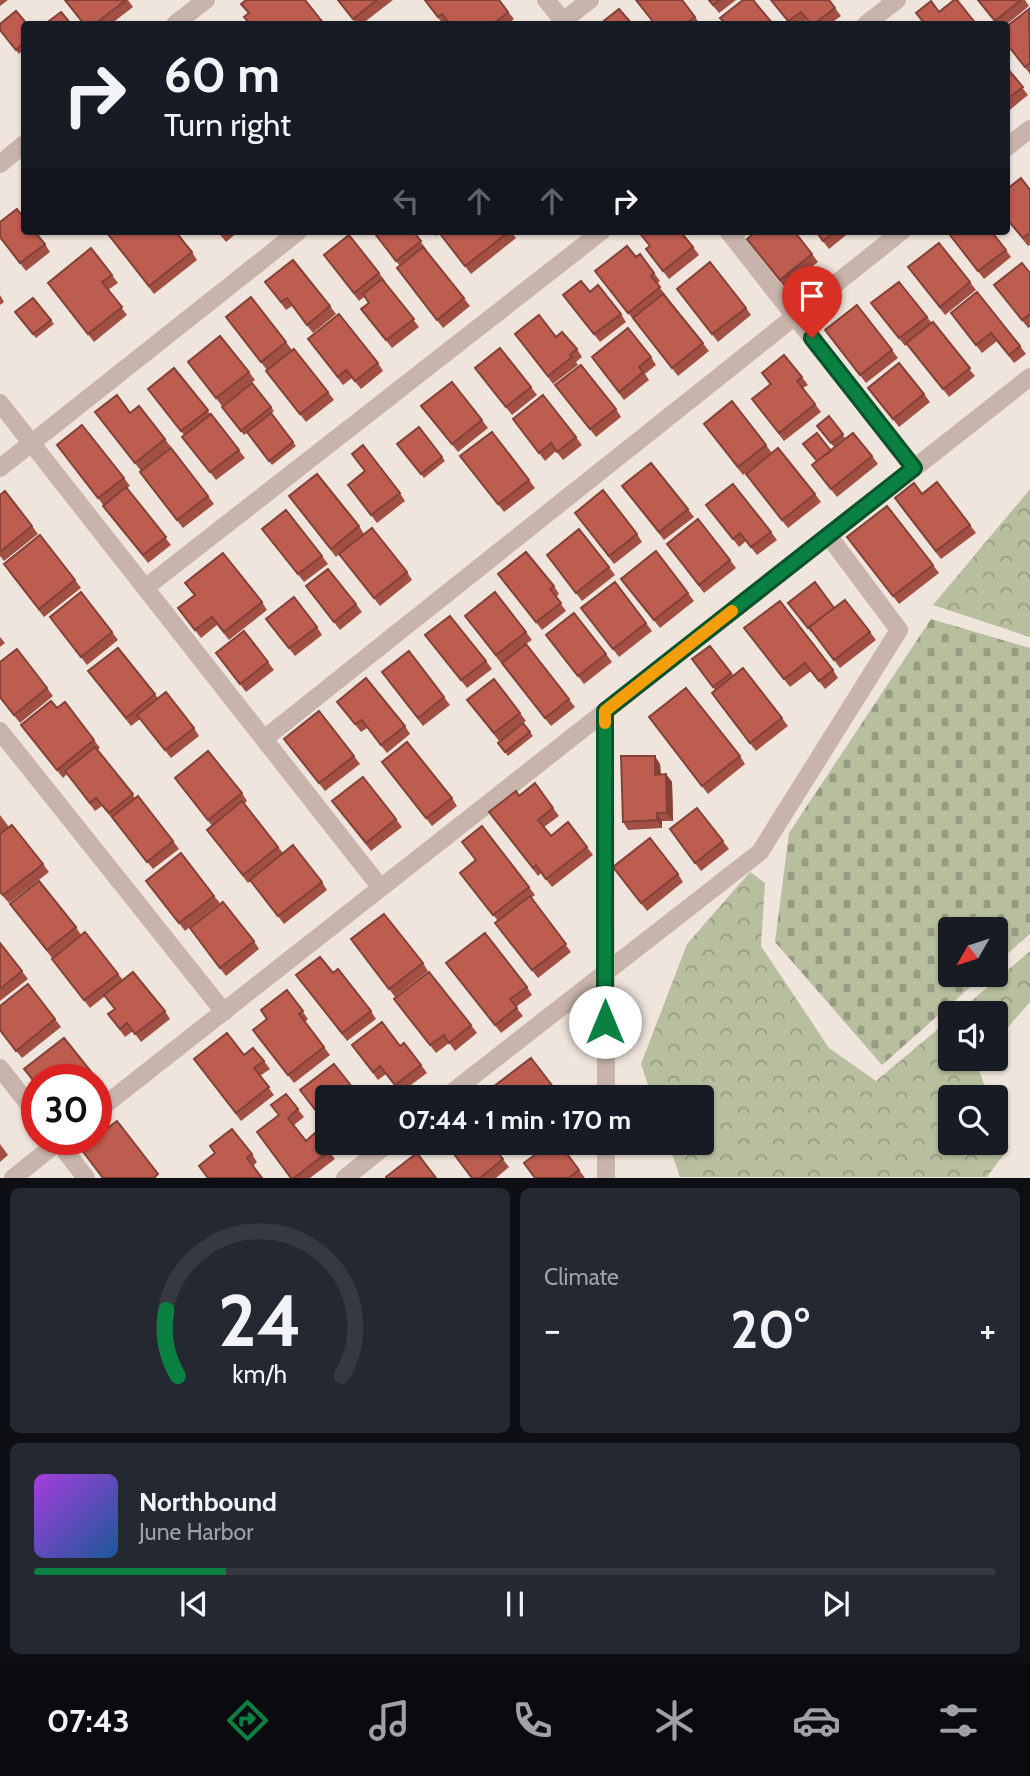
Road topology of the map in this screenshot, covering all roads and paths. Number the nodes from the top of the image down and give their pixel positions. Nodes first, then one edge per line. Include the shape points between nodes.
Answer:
1 (206, 0) edge
2 (546, 0) edge
3 (590, 0) edge
4 (897, 0) edge
5 (179, 21) edge
6 (562, 21) edge
7 (565, 21) edge
8 (870, 21) edge
9 (1030, 129) edge
10 (1010, 145) edge
11 (21, 146) edge
12 (0, 164) edge
13 (294, 235) edge
14 (597, 235) edge
15 (731, 235) edge
16 (897, 235) edge
17 (795, 317) junction
18 (1030, 377) edge
19 (0, 403) edge
20 (31, 443) junction
21 (0, 468) edge
22 (914, 468) junction
23 (828, 536) junction
24 (145, 589) junction
25 (605, 711) junction
26 (0, 731) edge
27 (264, 739) junction
28 (381, 888) junction
29 (605, 971) junction
30 (224, 1012) junction
31 (0, 1068) edge
32 (461, 1085) edge
33 (606, 1085) edge
34 (21, 1095) edge
35 (112, 1100) edge
36 (41, 1155) edge
37 (70, 1155) edge
38 (374, 1155) edge
39 (606, 1155) edge
40 (13, 1178) edge
41 (86, 1178) edge
42 (345, 1178) edge
43 (606, 1178) edge

1 - 5 street
2 - 6 street
3 - 7 street
4 - 8 street
9 - 10 street
11 - 12 street
13 - 20 street
14 - 24 street
15 - 17 street
16 - 17 street
17 - 22 street
17 - 27 street
18 - 22 street
19 - 20 street
20 - 21 street
20 - 24 street
22 - 23 street
23 - 25 street
23 - 29 street via 899,631 760,852
24 - 27 street
25 - 28 street
25 - 29 street
26 - 30 street
27 - 28 street
28 - 30 street
29 - 32 street
29 - 33 street
30 - 35 street
31 - 34 street
36 - 40 street
37 - 41 street
38 - 42 street
39 - 43 street

